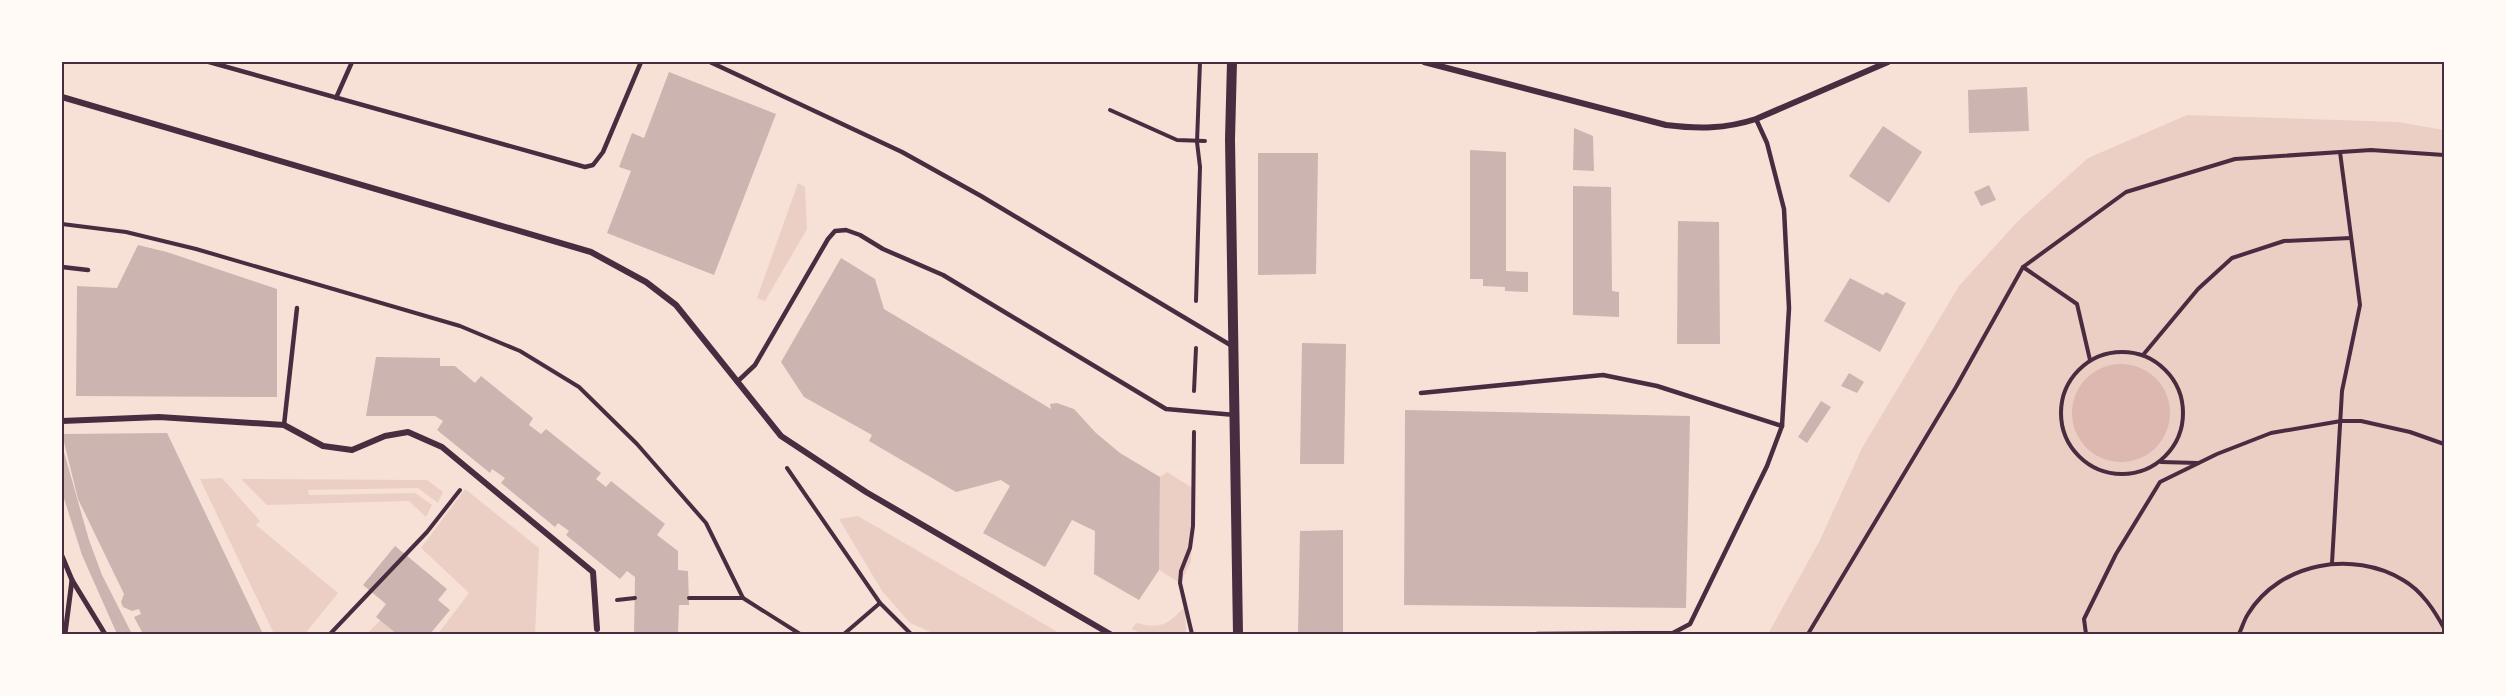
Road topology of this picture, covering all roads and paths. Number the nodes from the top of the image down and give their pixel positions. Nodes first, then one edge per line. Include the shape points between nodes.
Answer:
1 (209, 62) edge
2 (352, 62) edge
3 (641, 62) edge
4 (710, 62) edge
5 (1232, 62) edge
6 (1424, 62) edge
7 (1888, 62) edge
8 (62, 97) edge
9 (336, 98) junction
10 (1110, 110) dead end
11 (1756, 119) junction
12 (1230, 139) junction
13 (2340, 152) junction
14 (2445, 155) edge
15 (62, 224) edge
16 (2351, 238) junction
17 (62, 267) edge
18 (2023, 267) junction
19 (88, 270) dead end
20 (297, 308) dead end
21 (1234, 347) junction
22 (2143, 355) junction
23 (2090, 360) junction
24 (737, 382) junction
25 (1421, 393) dead end
26 (1235, 415) junction
27 (62, 421) edge
28 (2341, 421) junction
29 (284, 425) junction
30 (1782, 426) junction
31 (2445, 444) edge
32 (2160, 462) junction
33 (784, 463) dead end
34 (2199, 463) junction
35 (474, 474) junction
36 (62, 556) edge
37 (2332, 563) junction
38 (72, 580) junction
39 (689, 598) dead end
40 (743, 598) junction
41 (880, 603) junction
42 (2445, 628) edge
43 (597, 629) dead end
44 (65, 634) edge
45 (105, 634) edge
46 (330, 634) edge
47 (800, 634) edge
48 (844, 634) edge
49 (911, 634) edge
50 (1110, 634) edge
51 (1238, 634) edge
52 (1537, 634) edge
53 (1808, 634) edge
54 (2086, 634) edge
55 (2239, 634) edge

1 - 9 lane
2 - 9 lane
3 - 9 lane via 603,152 593,165 585,167
4 - 21 lane via 902,152
5 - 12 street
6 - 11 street via 1666,125 1699,129
7 - 11 street
8 - 24 street via 591,252 646,282 676,305
10 - 12 path via 1177,140
11 - 30 lane via 1767,143 1784,209 1789,308
12 - 21 street
13 - 14 path
13 - 16 path
13 - 18 path via 2235,159 2126,192
15 - 40 path via 126,232 196,249 460,326 520,351 579,387 637,444 706,523
16 - 22 path via 2284,241 2232,258 2198,288
16 - 28 path via 2360,305 2342,391
17 - 19 lane
18 - 23 path via 2077,304
18 - 53 path
20 - 29 lane
21 - 26 street
22 - 23 path via 2107,353
22 - 32 path via 2173,378 2181,395 2181,432
23 - 32 path via 2074,373 2064,390 2062,430 2071,448 2102,471 2122,475
24 - 26 lane via 754,365 828,239 835,231 846,231 942,275 1166,409
24 - 50 street via 781,436 866,492
25 - 30 lane via 1603,375 1657,386
26 - 51 street
27 - 29 street via 159,417
28 - 31 path via 2361,421
28 - 34 path via 2271,433
28 - 37 path
29 - 35 street via 323,446 352,450 385,436 408,432 442,447
30 - 52 lane via 1767,466 1690,624 1673,633
32 - 34 path
33 - 41 path
34 - 54 path via 2160,482 2116,554 2084,619
35 - 43 street via 593,572
35 - 46 path via 427,532
36 - 38 street
37 - 42 path via 2370,566 2404,581 2432,606
37 - 55 path via 2300,571 2271,588 2248,613
38 - 44 street
38 - 45 street
39 - 40 path
40 - 47 path
41 - 48 path
41 - 49 path

